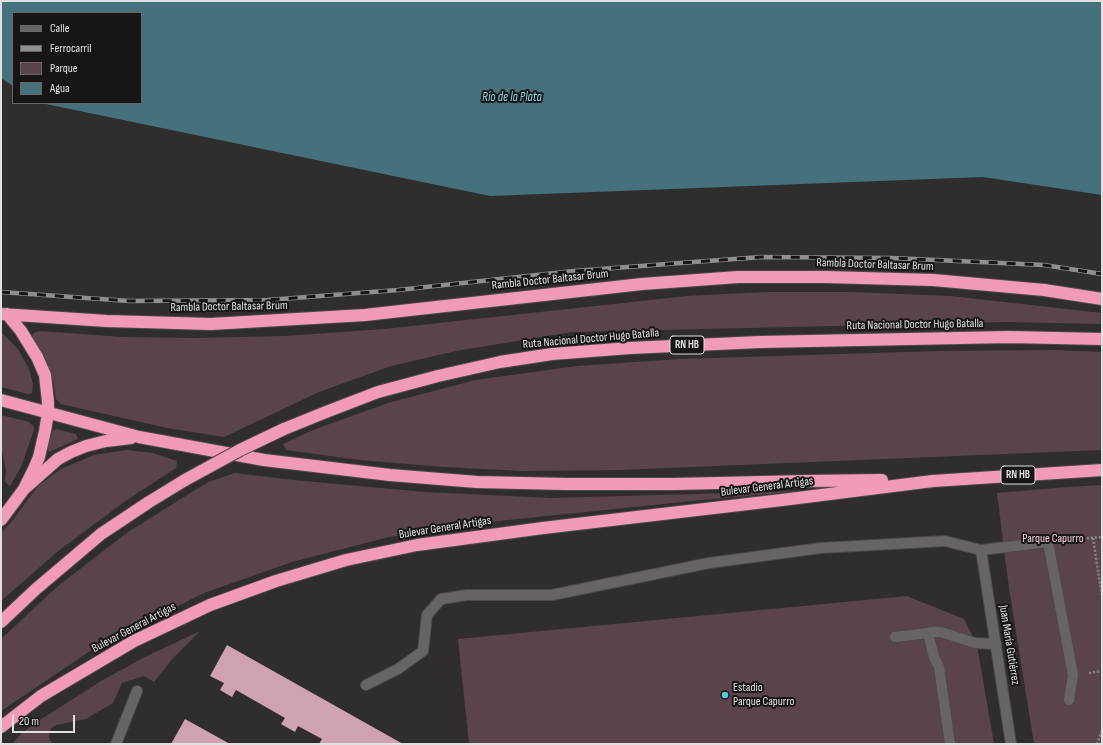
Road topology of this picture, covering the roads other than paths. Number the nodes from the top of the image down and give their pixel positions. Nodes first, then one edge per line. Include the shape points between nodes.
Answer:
1 (1102, 298) edge
2 (4, 314) edge
3 (1102, 340) edge
4 (1, 400) edge
5 (48, 413) junction
6 (139, 437) junction
7 (1102, 470) edge
8 (933, 481) junction
9 (24, 489) junction
10 (1, 520) edge
11 (981, 550) junction
12 (1, 622) edge
13 (928, 634) junction
14 (895, 637) dead end
15 (996, 644) junction
16 (366, 686) dead end
17 (137, 691) dead end
18 (1069, 700) dead end
19 (1, 727) edge
20 (116, 744) edge
21 (950, 744) edge
22 (1011, 744) edge

1 - 2 highway, Rambla Doctor Baltasar Brum via 933,280 738,278 642,284 365,315 211,324 107,321
2 - 5 highway via 21,330 45,375
3 - 12 highway, Ruta Nacional Doctor Hugo Batalla / RN HB, bridge via 1009,337 760,342 630,348 552,354 438,376 393,388 284,429 185,480 102,534
4 - 5 highway
5 - 6 highway
5 - 9 highway via 39,457
6 - 8 highway via 264,460 477,482 674,484
6 - 9 highway via 106,441 70,452 58,459
7 - 8 highway, RN HB
8 - 19 highway, Bulevar General Artigas via 543,528 417,546 346,560 276,581 210,605 134,641 41,696
9 - 10 highway
11 - 15 street, Juan María Gutiérrez
11 - 16 street via 944,541 821,548 709,563 552,595 466,595 441,600 427,615 423,651 398,669
11 - 18 street via 1048,542 1072,675
13 - 14 street
13 - 15 street via 941,632 975,643
13 - 21 street via 939,667
15 - 22 street, Juan María Gutiérrez
17 - 20 street

